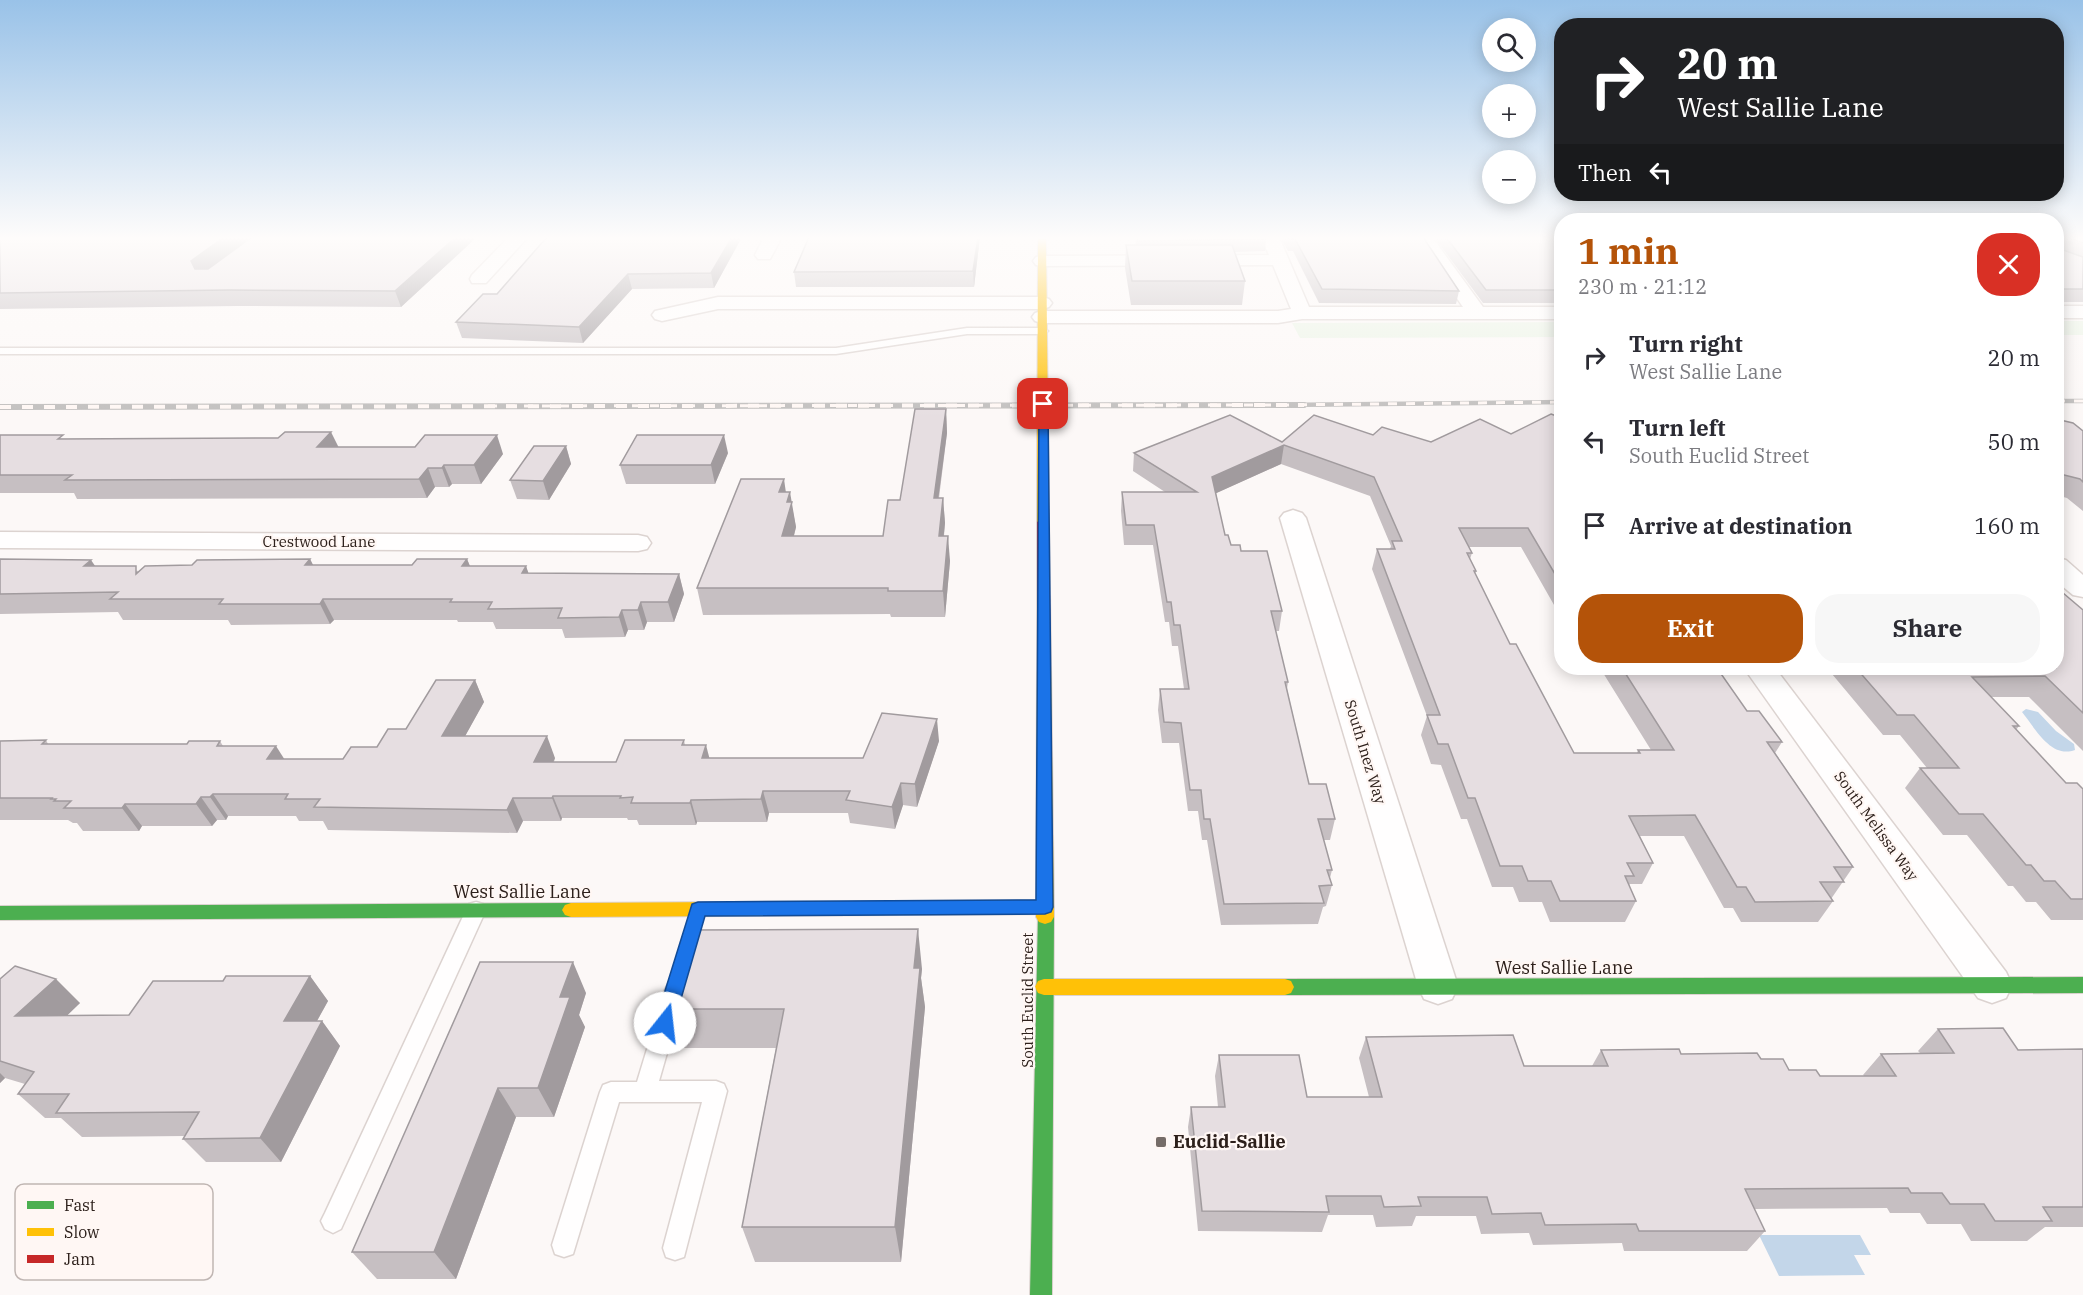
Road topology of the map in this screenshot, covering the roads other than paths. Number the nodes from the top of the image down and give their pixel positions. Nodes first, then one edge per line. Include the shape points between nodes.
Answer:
1 (1042, 297) edge
2 (1295, 297) edge
3 (1466, 297) edge
4 (2064, 312) edge
5 (2083, 312) edge
6 (1302, 313) junction
7 (1477, 313) junction
8 (1554, 313) edge
9 (662, 315) dead end
10 (1042, 317) junction
11 (0, 351) edge
12 (1293, 518) dead end
13 (0, 540) edge
14 (638, 543) dead end
15 (2064, 573) edge
16 (2083, 589) edge
17 (1764, 675) edge
18 (1045, 907) junction
19 (698, 909) junction
20 (476, 910) junction
21 (0, 913) edge
22 (691, 932) edge
23 (681, 966) edge
24 (1992, 985) junction
25 (2083, 985) edge
26 (1044, 987) junction
27 (1438, 987) junction
28 (645, 1092) junction
29 (333, 1221) dead end
30 (564, 1245) dead end
31 (675, 1248) dead end
32 (1041, 1295) edge

1 - 10 main road, South Euclid Street
2 - 6 street
3 - 7 street
4 - 5 street
6 - 7 street
6 - 10 street via 1278,317
7 - 8 street
9 - 10 street via 718,303
10 - 11 lane via 836,351
10 - 18 main road, South Euclid Street
12 - 27 street, South Inez Way
13 - 14 street, Crestwood Lane
15 - 16 street
17 - 24 street, South Melissa Way
18 - 19 main road, West Sallie Lane
18 - 26 main road, South Euclid Street
19 - 20 main road, West Sallie Lane
19 - 22 lane
20 - 21 main road, West Sallie Lane
20 - 29 lane
23 - 28 lane
24 - 25 main road, West Sallie Lane
24 - 27 main road, West Sallie Lane
26 - 27 main road, West Sallie Lane
26 - 32 main road, South Euclid Street
28 - 30 lane via 611,1092
28 - 31 lane via 716,1091

